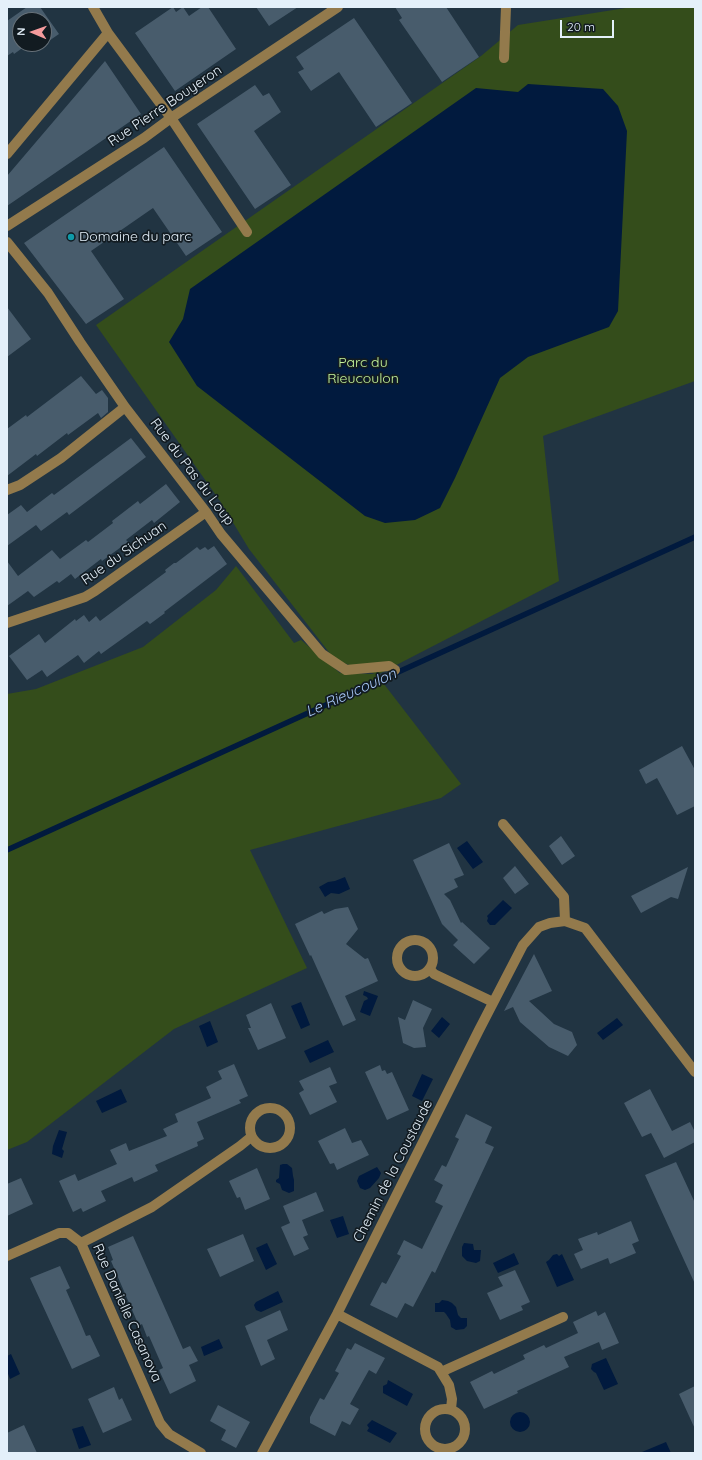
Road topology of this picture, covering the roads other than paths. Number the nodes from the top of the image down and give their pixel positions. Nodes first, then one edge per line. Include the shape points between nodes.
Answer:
1 (93, 7) edge
2 (338, 7) edge
3 (506, 7) edge
4 (108, 33) junction
5 (504, 58) dead end
6 (171, 118) junction
7 (7, 154) edge
8 (7, 226) edge
9 (247, 232) dead end
10 (7, 242) edge
11 (125, 407) junction
12 (7, 490) edge
13 (206, 512) junction
14 (7, 623) edge
15 (392, 668) dead end
16 (504, 824) dead end
17 (565, 922) junction
18 (430, 969) dead end
19 (493, 1002) junction
20 (695, 1072) edge
21 (251, 1137) junction
22 (81, 1242) junction
23 (7, 1256) edge
24 (337, 1314) junction
25 (563, 1317) dead end
26 (442, 1372) junction
27 (451, 1409) junction
28 (201, 1453) edge
29 (262, 1453) edge

1 - 4 street
2 - 6 street, Rue Pierre Bouyeron
3 - 5 street
4 - 6 street
4 - 7 street
6 - 8 street, Rue Pierre Bouyeron
6 - 9 street
10 - 11 street, Rue du Pas du Loup via 48,293
11 - 12 street via 61,458 20,485
11 - 13 street, Rue du Pas du Loup
13 - 14 street, Rue du Sichuan via 85,597
13 - 15 street, Rue du Pas du Loup via 322,654 346,670
16 - 17 street via 564,898
17 - 19 street, Chemin de la Coustaude via 539,927 523,945
17 - 20 street via 585,928
18 - 19 street via 434,974
19 - 24 street, Chemin de la Coustaude
21 - 21 street via 261,1146 275,1148 286,1140 290,1126 288,1120 278,1109 265,1108 258,1111 250,1123
21 - 22 street via 158,1203
22 - 23 street, Rue Danielle Casanova via 68,1233 59,1233
22 - 28 street, Rue Danielle Casanova via 160,1423 169,1434
24 - 26 street via 438,1366
24 - 29 street, Chemin de la Coustaude
25 - 26 street
26 - 27 street via 449,1384
27 - 27 street via 437,1410 431,1414 425,1427 429,1440 440,1448 447,1449 459,1444 465,1431 462,1418

